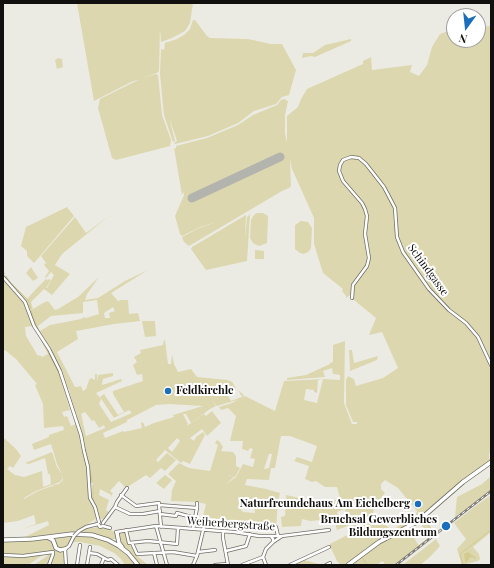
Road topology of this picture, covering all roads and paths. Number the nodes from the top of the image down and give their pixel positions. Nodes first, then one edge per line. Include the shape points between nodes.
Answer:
1 (3, 277) edge
2 (352, 298) dead end
3 (491, 365) edge
4 (491, 462) edge
5 (127, 488) dead end
6 (119, 489) dead end
7 (122, 494) junction
8 (197, 503) dead end
9 (159, 506) junction
10 (179, 506) junction
11 (115, 508) junction
12 (197, 508) junction
13 (160, 513) junction
14 (177, 513) junction
15 (195, 518) junction
16 (206, 518) dead end
17 (101, 523) junction
18 (156, 526) junction
19 (161, 527) junction
20 (276, 527) dead end
21 (178, 528) junction
22 (192, 529) junction
23 (126, 530) junction
24 (202, 530) junction
25 (328, 530) dead end
26 (223, 531) junction
27 (116, 532) junction
28 (250, 534) junction
29 (59, 535) junction
30 (271, 536) junction
31 (47, 537) junction
32 (278, 537) junction
33 (3, 540) edge
34 (108, 540) junction
35 (54, 542) junction
36 (132, 542) junction
37 (160, 542) junction
38 (273, 542) junction
39 (80, 545) dead end
40 (329, 546) dead end
41 (90, 547) dead end
42 (122, 548) junction
43 (65, 550) junction
44 (215, 550) dead end
45 (226, 551) junction
46 (164, 552) junction
47 (198, 552) junction
48 (89, 553) junction
49 (154, 553) junction
50 (3, 556) edge
51 (197, 556) junction
52 (263, 557) junction
53 (104, 558) junction
54 (330, 563) dead end
55 (195, 564) edge
56 (228, 564) edge
57 (296, 564) edge
58 (49, 565) edge
59 (66, 565) edge
60 (77, 565) edge
61 (87, 565) edge
62 (101, 565) edge
63 (118, 565) edge
64 (138, 565) edge
65 (157, 565) edge
66 (167, 565) edge
67 (215, 565) edge
68 (242, 565) edge
69 (266, 565) edge
70 (290, 565) edge
71 (326, 565) edge
72 (348, 565) edge

1 - 17 street via 25,302 34,326 60,371 81,434 88,467 90,498
2 - 3 street, Schindgasse via 354,285 367,266 369,258 365,234 365,209 340,174 339,168 343,160 352,157 363,160 384,186 395,208 397,237 403,252 429,289 478,337
4 - 72 main road via 463,482 417,522 374,545
5 - 7 street
6 - 7 street
7 - 9 street via 136,506 159,503
7 - 11 street
8 - 12 street
9 - 10 street
9 - 13 street
10 - 12 street
10 - 14 street
11 - 13 street via 130,514
11 - 17 street
12 - 15 street
13 - 14 street via 176,516
13 - 19 street
14 - 15 street
15 - 22 street
16 - 24 street
17 - 27 street
17 - 43 street, bridge via 79,531
18 - 19 street, Weiherbergstraße
18 - 23 street, Weiherbergstraße
18 - 37 street
19 - 21 street, Weiherbergstraße
20 - 32 street
21 - 22 street, Weiherbergstraße
21 - 37 street, Weiherbergstraße via 177,544
22 - 24 street, Weiherbergstraße
23 - 27 street, Weiherbergstraße
23 - 36 street via 129,543
24 - 26 street, Weiherbergstraße
24 - 47 street
25 - 32 street
26 - 28 street, Weiherbergstraße
26 - 45 street
27 - 34 main road via 116,540
27 - 42 main road
28 - 30 street, Weiherbergstraße
28 - 45 street via 247,545
29 - 31 main road
29 - 34 main road via 88,534
29 - 35 main road
30 - 32 street, Weiherbergstraße
30 - 38 street
31 - 33 main road
31 - 35 main road
32 - 38 street
34 - 42 main road
35 - 43 main road via 56,548
36 - 37 street, Weiherbergstraße
36 - 49 street via 137,554
37 - 46 street
38 - 52 street
39 - 60 street
40 - 57 street
41 - 48 street
42 - 64 main road
43 - 59 street
44 - 47 street
45 - 56 street
46 - 49 street
46 - 51 street via 182,552
46 - 66 street
47 - 51 street
48 - 53 street
48 - 61 street
49 - 65 street
50 - 58 street via 52,552
51 - 55 street
52 - 68 street
52 - 69 street
53 - 62 street
53 - 63 street
54 - 71 street
56 - 67 street
57 - 70 street

